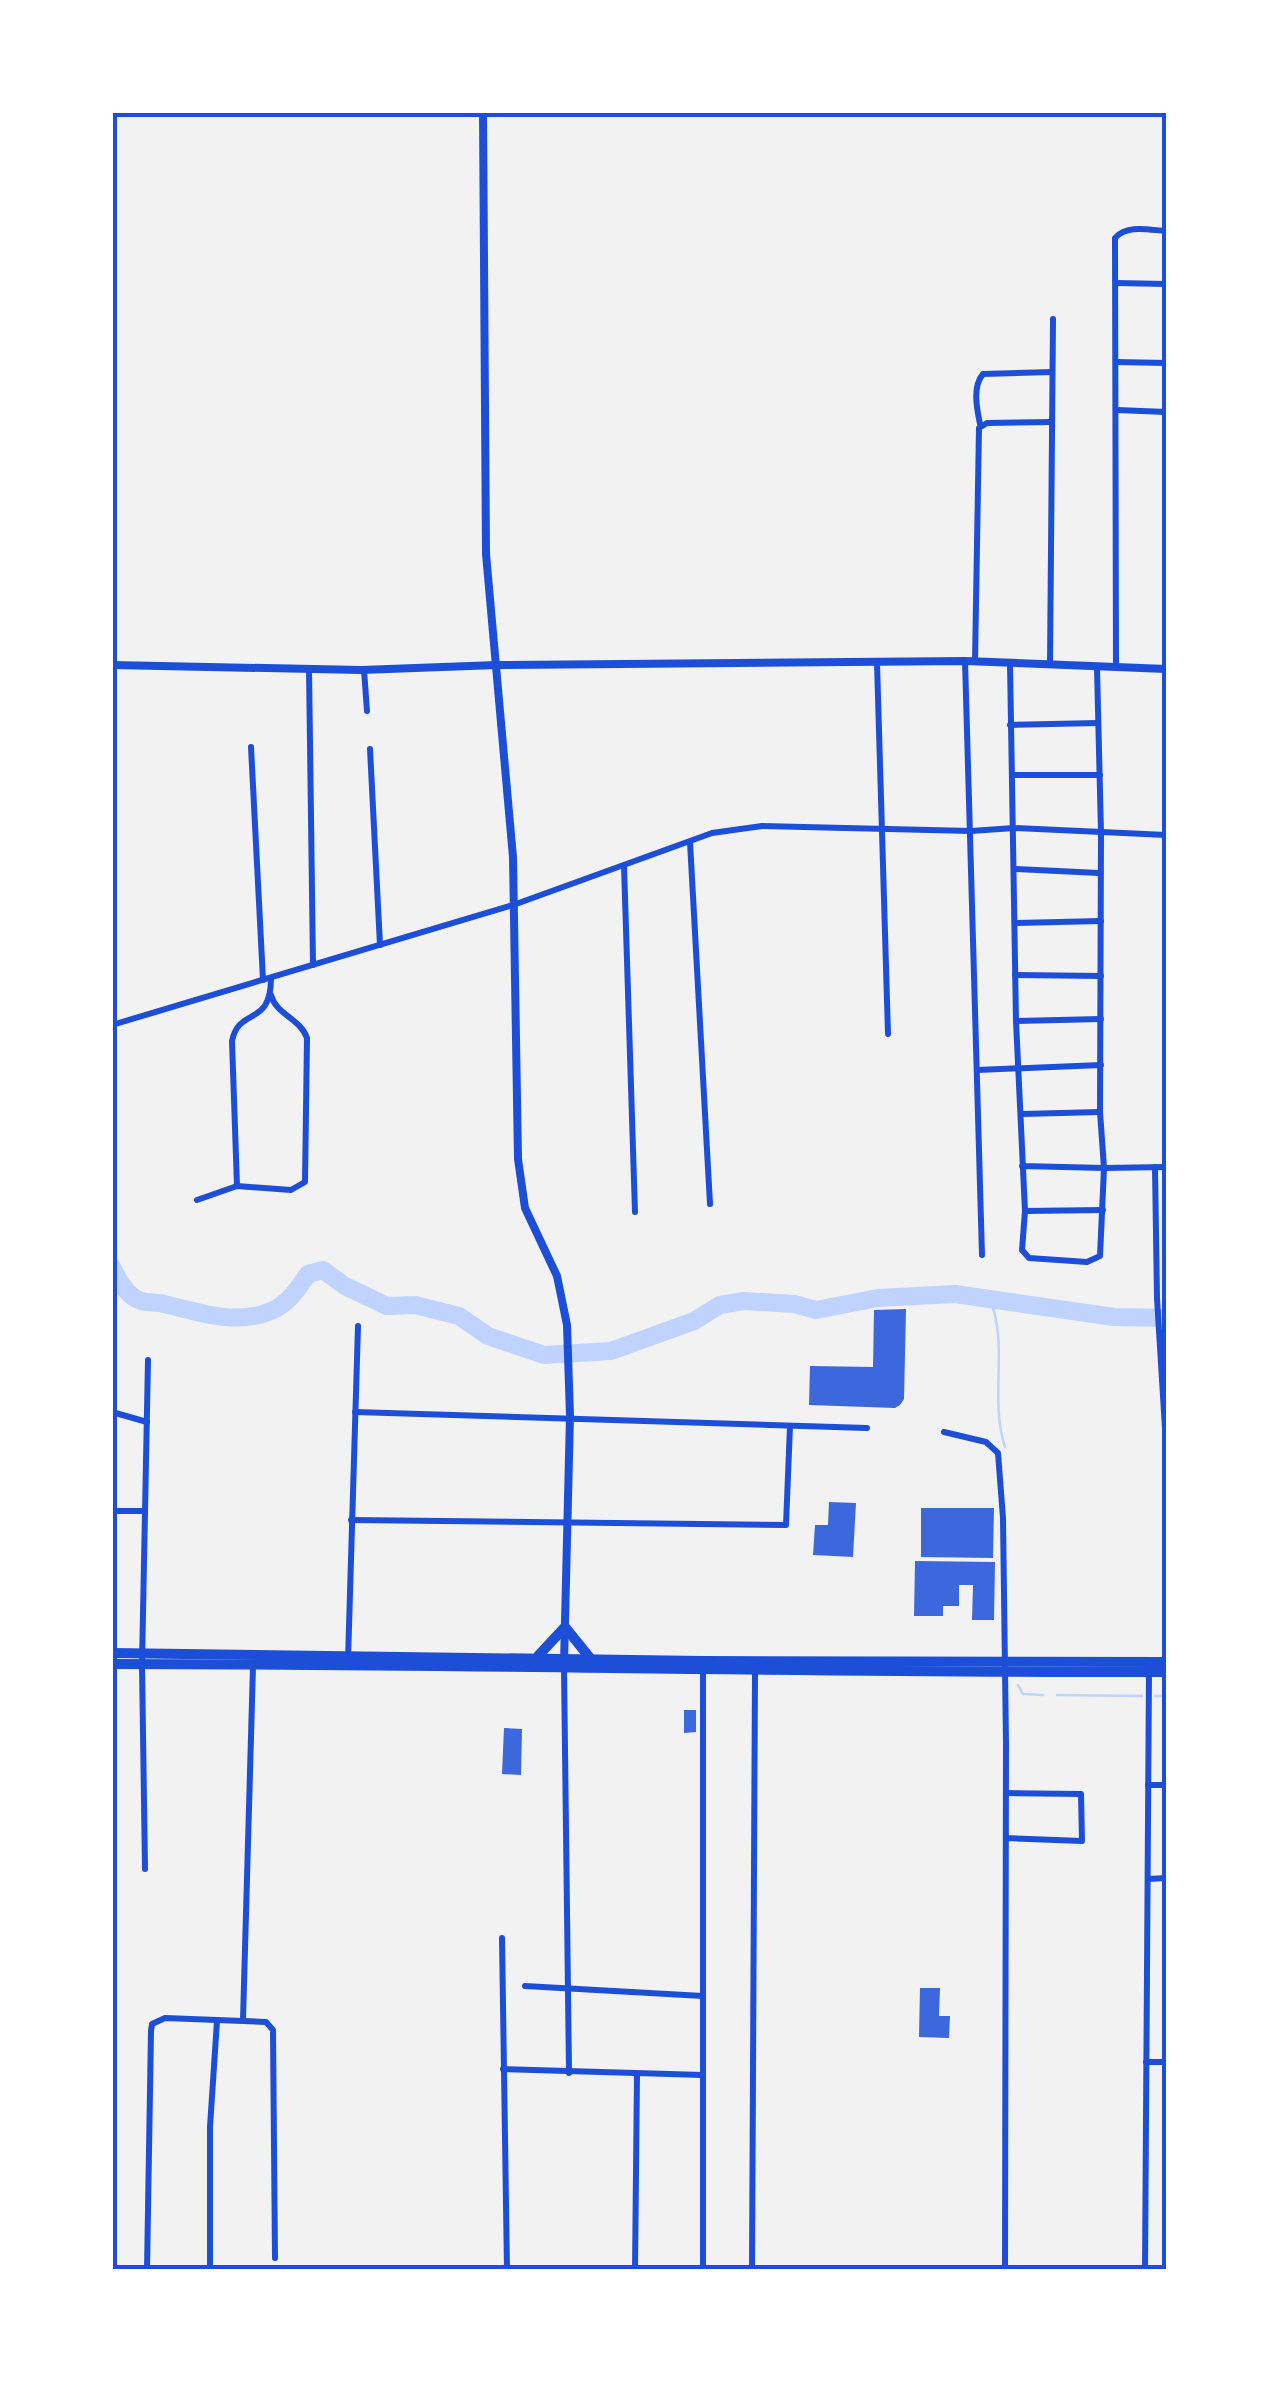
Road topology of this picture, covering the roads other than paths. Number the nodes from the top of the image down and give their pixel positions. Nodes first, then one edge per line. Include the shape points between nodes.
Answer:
1 (483, 112) edge
2 (1166, 231) edge
3 (1116, 283) junction
4 (1166, 284) edge
5 (1053, 319) dead end
6 (1116, 362) junction
7 (1166, 363) edge
8 (1052, 372) junction
9 (1117, 410) junction
10 (1166, 412) edge
11 (1052, 422) junction
12 (980, 426) junction
13 (877, 662) junction
14 (970, 662) junction
15 (1010, 664) junction
16 (1050, 664) junction
17 (112, 666) edge
18 (496, 666) junction
19 (1097, 668) junction
20 (1116, 668) junction
21 (309, 669) junction
22 (1166, 669) edge
23 (364, 670) junction
24 (368, 712) dead end
25 (1098, 724) junction
26 (1010, 725) junction
27 (251, 747) dead end
28 (370, 749) dead end
29 (1012, 775) junction
30 (1100, 775) junction
31 (1014, 828) junction
32 (881, 829) junction
33 (971, 831) junction
34 (1101, 833) junction
35 (1166, 835) edge
36 (690, 842) junction
37 (624, 866) junction
38 (1014, 869) junction
39 (1098, 873) junction
40 (516, 904) junction
41 (1101, 922) junction
42 (1015, 923) junction
43 (380, 945) junction
44 (313, 965) junction
45 (1015, 975) junction
46 (1101, 976) junction
47 (267, 979) junction
48 (271, 995) junction
49 (1101, 1019) junction
50 (1016, 1021) junction
51 (112, 1025) edge
52 (888, 1034) dead end
53 (1101, 1065) junction
54 (1018, 1068) junction
55 (978, 1070) junction
56 (1100, 1112) junction
57 (1022, 1114) junction
58 (1022, 1166) junction
59 (1155, 1167) junction
60 (1166, 1167) edge
61 (1104, 1168) junction
62 (237, 1186) junction
63 (197, 1200) dead end
64 (710, 1204) dead end
65 (1104, 1210) junction
66 (1025, 1211) junction
67 (635, 1212) dead end
68 (982, 1254) dead end
69 (358, 1326) dead end
70 (148, 1360) dead end
71 (1164, 1366) edge
72 (112, 1412) edge
73 (356, 1412) junction
74 (570, 1416) junction
75 (147, 1422) junction
76 (790, 1426) junction
77 (868, 1428) dead end
78 (944, 1432) dead end
79 (1166, 1445) edge
80 (112, 1511) edge
81 (145, 1512) junction
82 (351, 1520) junction
83 (568, 1522) junction
84 (565, 1627) junction
85 (112, 1653) edge
86 (537, 1657) junction
87 (590, 1658) junction
88 (142, 1659) junction
89 (348, 1660) junction
90 (564, 1662) junction
91 (1166, 1662) edge
92 (112, 1664) edge
93 (1005, 1665) junction
94 (252, 1666) junction
95 (703, 1666) junction
96 (755, 1671) junction
97 (1149, 1672) junction
98 (1166, 1672) edge
99 (1148, 1785) junction
100 (1166, 1785) edge
101 (1006, 1793) junction
102 (1006, 1838) junction
103 (145, 1869) dead end
104 (1148, 1878) junction
105 (1166, 1878) edge
106 (502, 1938) dead end
107 (525, 1986) dead end
108 (570, 1990) junction
109 (703, 1996) junction
110 (243, 2020) junction
111 (216, 2021) junction
112 (1146, 2062) junction
113 (1166, 2062) edge
114 (503, 2069) junction
115 (569, 2073) junction
116 (637, 2074) junction
117 (703, 2075) junction
118 (276, 2258) dead end
119 (147, 2270) edge
120 (210, 2270) edge
121 (507, 2270) edge
122 (635, 2270) edge
123 (703, 2270) edge
124 (752, 2270) edge
125 (1005, 2270) edge
126 (1144, 2270) edge

1 - 18 street via 486,554
2 - 3 street via 1119,232
3 - 4 street
3 - 6 street
5 - 8 street
6 - 7 street
6 - 9 street
8 - 11 street
8 - 12 street via 983,374 976,408
9 - 10 street
9 - 20 street
11 - 12 street
11 - 16 street
12 - 14 street
13 - 14 street
13 - 18 street
13 - 32 street
14 - 15 street
14 - 33 street
15 - 16 street
15 - 26 street
16 - 19 street
17 - 21 street
18 - 23 street
18 - 40 street
19 - 20 street
19 - 25 street
20 - 22 street
21 - 23 street
21 - 44 street
23 - 24 street
25 - 26 street
25 - 30 street
26 - 29 street
27 - 47 street
28 - 43 street
29 - 30 street
29 - 31 street
30 - 34 street
31 - 33 street
31 - 34 street
31 - 38 street
32 - 33 street
32 - 36 street via 762,826
32 - 52 street
33 - 55 street
34 - 35 street
34 - 39 street
36 - 37 street
36 - 64 street
37 - 40 street
37 - 67 street
38 - 39 street
38 - 42 street
39 - 41 street
40 - 43 street
40 - 74 street via 520,1186 564,1300
41 - 42 street
41 - 46 street
42 - 45 street
43 - 44 street
44 - 47 street
45 - 46 street
45 - 50 street
46 - 49 street
47 - 48 street
47 - 51 street
48 - 62 street via 260,1014 234,1031 232,1042
48 - 62 street via 307,1038 308,1170 305,1182 292,1190
49 - 50 street
49 - 53 street
50 - 54 street
53 - 54 street
53 - 56 street
54 - 55 street
54 - 57 street
55 - 68 street
56 - 57 street
56 - 61 street
57 - 58 street
58 - 61 street
58 - 66 street
59 - 60 street
59 - 61 street
59 - 71 street
61 - 65 street
62 - 63 street
65 - 66 street
65 - 66 street via 1103,1248 1087,1262 1026,1256
69 - 73 street
70 - 75 street
71 - 79 street
72 - 75 street
73 - 74 street
73 - 82 street
74 - 76 street
74 - 83 street
75 - 81 street
76 - 77 street
76 - 83 street via 786,1525
78 - 93 street via 986,1442 998,1454
80 - 81 street
81 - 88 street
82 - 83 street
82 - 89 street
83 - 84 street
84 - 86 highway
84 - 87 highway
84 - 90 street
85 - 88 highway
86 - 89 highway
86 - 90 highway
87 - 90 highway
87 - 95 highway
88 - 89 highway
88 - 92 highway
88 - 94 highway
88 - 103 street
89 - 90 highway
89 - 94 highway
90 - 95 highway
90 - 108 street
91 - 93 highway
93 - 95 highway
93 - 96 highway
93 - 97 highway
93 - 101 street
94 - 110 street
95 - 96 highway
95 - 109 street
96 - 124 street
97 - 98 highway
97 - 99 street
99 - 100 street
99 - 104 street
101 - 102 street
101 - 102 street via 1081,1794 1082,1840
102 - 125 street
104 - 105 street
104 - 112 street
106 - 114 street
107 - 108 street
108 - 109 street
108 - 115 street
109 - 117 street
110 - 111 street
110 - 118 street via 266,2022 273,2030
111 - 119 street via 165,2018 152,2024
111 - 120 street
112 - 113 street
112 - 126 street
114 - 115 street
114 - 121 street
115 - 116 street
116 - 117 street
116 - 122 street
117 - 123 street

